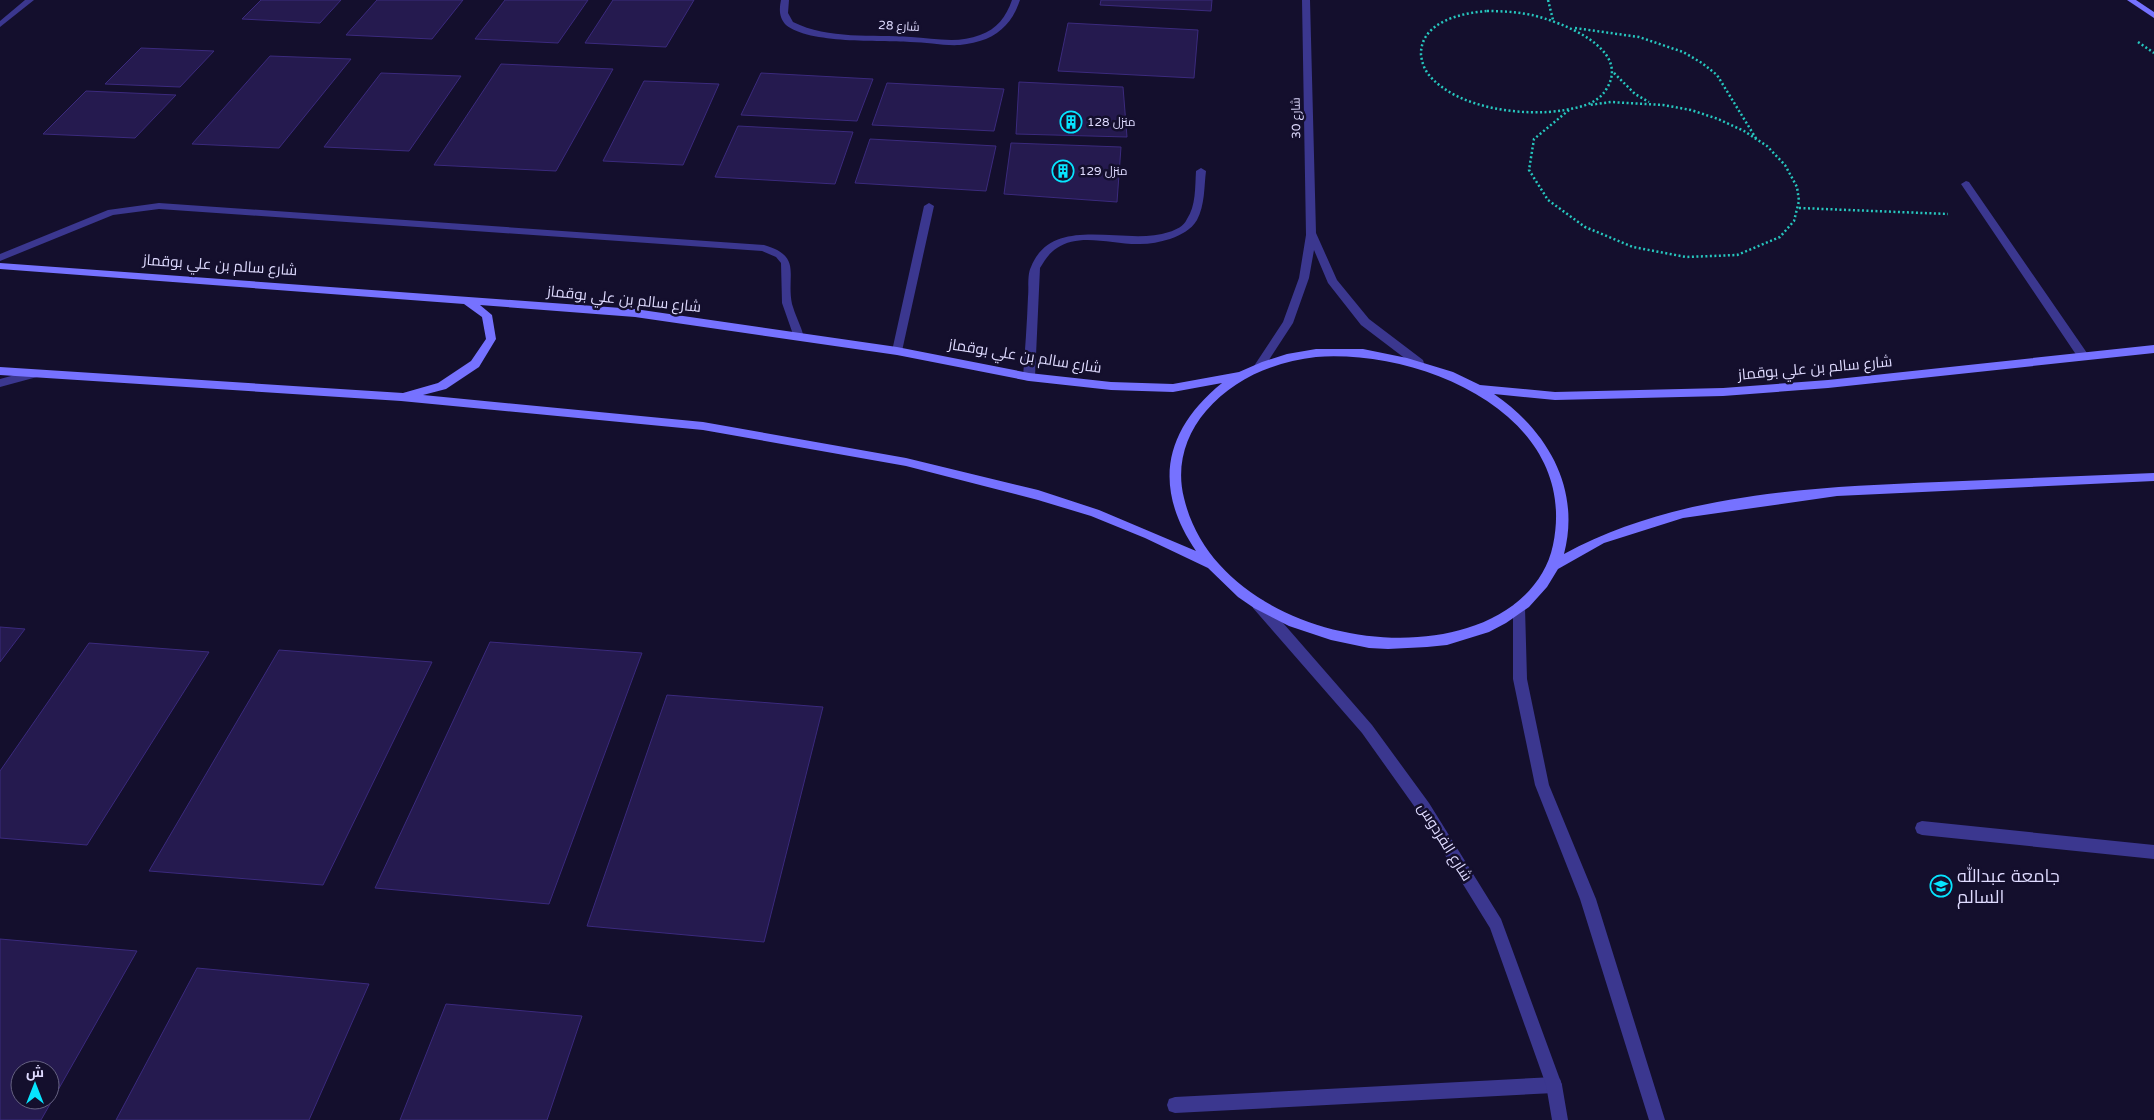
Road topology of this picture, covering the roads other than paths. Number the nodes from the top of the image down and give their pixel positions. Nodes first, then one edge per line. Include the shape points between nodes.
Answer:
1 (30, 0) edge
2 (785, 0) edge
3 (1016, 0) edge
4 (1306, 0) edge
5 (2131, 0) edge
6 (2154, 16) edge
7 (0, 25) edge
8 (1201, 171) dead end
9 (1966, 184) dead end
10 (929, 206) dead end
11 (1311, 235) junction
12 (0, 258) edge
13 (0, 266) edge
14 (466, 300) junction
15 (799, 337) junction
16 (2154, 349) edge
17 (897, 351) junction
18 (2083, 356) junction
19 (1419, 363) junction
20 (1259, 366) junction
21 (0, 372) edge
22 (33, 374) junction
23 (1240, 376) junction
24 (1029, 377) junction
25 (0, 383) edge
26 (1478, 389) junction
27 (401, 397) junction
28 (2154, 477) edge
29 (1211, 564) junction
30 (1554, 566) junction
31 (1258, 604) junction
32 (1519, 608) junction
33 (1922, 828) dead end
34 (2154, 852) edge
35 (1554, 1085) junction
36 (1175, 1106) dead end
37 (1560, 1120) edge
38 (1656, 1120) edge

1 - 7 street
2 - 3 street, شارع 28 via 784,14 788,23 800,29 822,34 959,42 988,35 1001,26 1011,16
4 - 11 street, شارع 30
5 - 6 main road
8 - 24 street via 1192,222 1180,232 1161,239 1140,241 1093,236 1072,238 1040,255 1035,268
9 - 18 street
10 - 17 street
11 - 19 street, شارع 30 via 1332,280 1365,322
11 - 20 street, شارع 30 via 1304,278 1288,322
12 - 15 street via 111,212 159,206 764,248 780,255 786,263 787,303
13 - 14 main road, شارع سالم بن علي بوقماز
14 - 15 main road, شارع سالم بن علي بوقماز via 635,313
14 - 27 main road via 487,315 491,339 475,364 442,386
15 - 17 main road, شارع سالم بن علي بوقماز
16 - 18 main road, شارع سالم بن علي بوقماز
17 - 24 main road, شارع سالم بن علي بوقماز
18 - 26 main road, شارع سالم بن علي بوقماز via 1723,392 1555,396
19 - 20 main road via 1363,352 1309,354
19 - 26 main road
20 - 23 main road
21 - 22 main road
22 - 25 street
22 - 27 main road
23 - 24 main road, شارع سالم بن علي بوقماز via 1173,388 1111,386
23 - 29 main road via 1216,392 1198,411 1185,433 1177,457 1175,484 1181,511 1193,538
26 - 30 main road via 1509,412 1535,439 1554,469 1564,501 1564,534
27 - 29 main road via 703,426 906,462 1038,495 1095,513
28 - 30 main road via 1837,491 1759,501 1684,513 1600,540
29 - 31 main road
30 - 32 main road via 1540,588
31 - 32 main road via 1300,626 1347,639 1394,645 1442,641 1484,628
31 - 35 street, شارع الفردوس via 1367,729 1424,808 1491,915
32 - 38 street via 1520,679 1542,785 1588,899
33 - 34 street
35 - 36 street
35 - 37 street, شارع الفردوس

